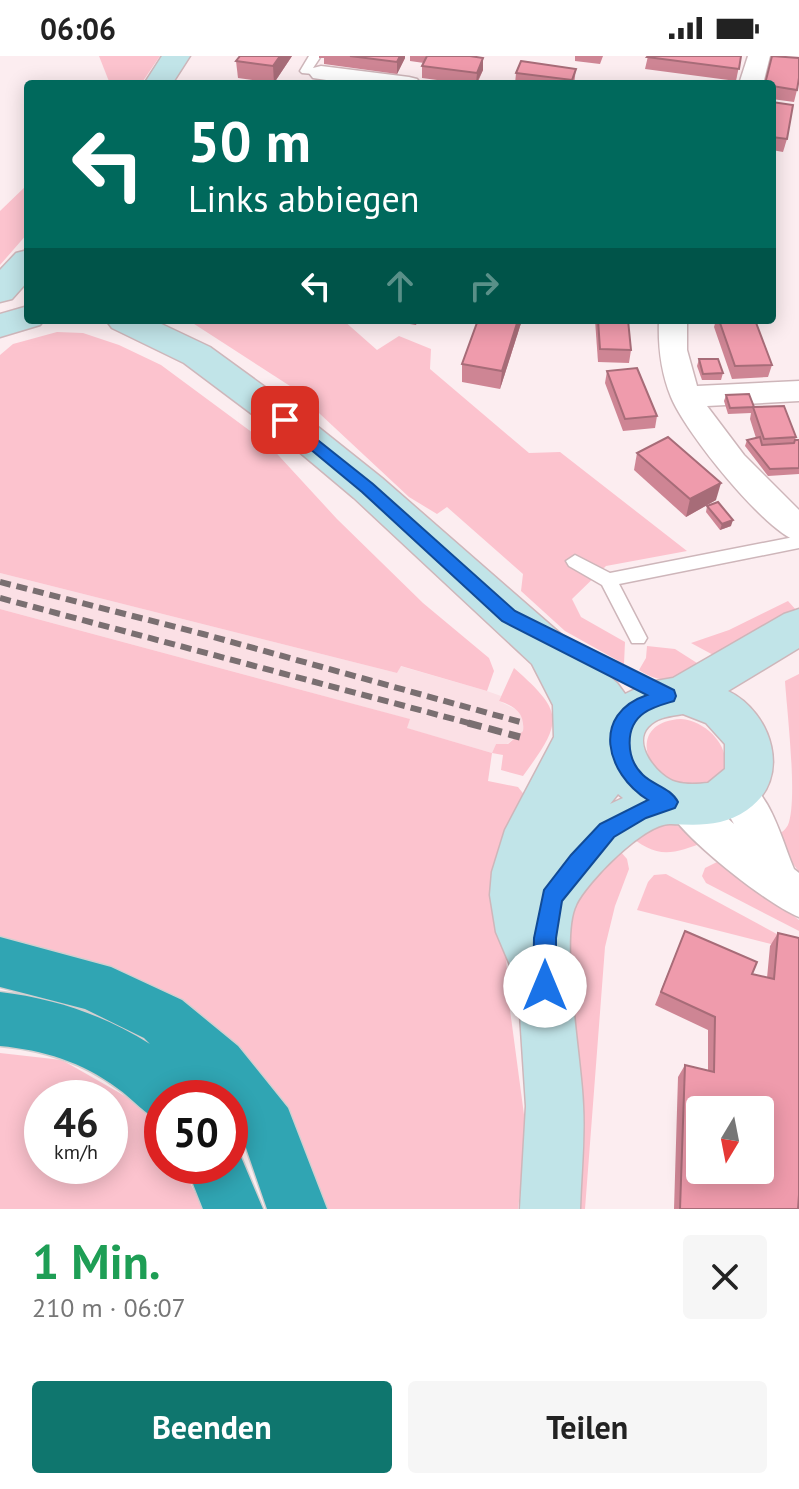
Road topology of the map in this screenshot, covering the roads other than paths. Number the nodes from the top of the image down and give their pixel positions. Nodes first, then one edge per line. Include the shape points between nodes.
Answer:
1 (759, 56) edge
2 (318, 64) edge
3 (391, 80) edge
4 (752, 80) edge
5 (24, 318) edge
6 (132, 324) edge
7 (672, 324) edge
8 (0, 326) edge
9 (799, 391) edge
10 (686, 397) junction
11 (799, 530) edge
12 (799, 542) edge
13 (575, 561) dead end
14 (608, 580) junction
15 (508, 616) junction
16 (783, 636) edge
17 (638, 638) dead end
18 (547, 651) junction
19 (675, 695) junction
20 (743, 730) junction
21 (621, 742) junction
22 (736, 792) junction
23 (677, 804) junction
24 (788, 889) edge
25 (551, 897) junction
26 (0, 962) edge
27 (545, 986) junction
28 (0, 1019) edge
29 (152, 1080) edge
30 (223, 1184) edge
31 (233, 1209) edge
32 (297, 1209) edge
33 (550, 1209) edge

1 - 4 street
2 - 3 street
5 - 8 main road
6 - 15 main road via 197,355 254,395 368,488
7 - 10 street via 675,363
9 - 10 street
10 - 11 street via 717,445
12 - 14 lane
13 - 14 lane
14 - 17 lane
15 - 18 main road
15 - 19 main road
16 - 19 main road
16 - 20 main road via 747,694
18 - 21 main road via 607,702
18 - 27 main road via 572,691 580,717 574,749 526,834 518,876 519,921
19 - 20 main road via 718,706
19 - 21 main road via 639,706
20 - 22 main road via 752,763
21 - 23 main road via 637,783
21 - 25 main road via 561,838
22 - 23 main road via 714,803
22 - 24 street
23 - 24 street
23 - 25 main road via 639,812 607,830
25 - 27 main road
26 - 32 highway via 92,985 163,1019 218,1066 268,1128
27 - 33 main road via 555,1106
28 - 29 highway via 78,1036
30 - 31 highway

